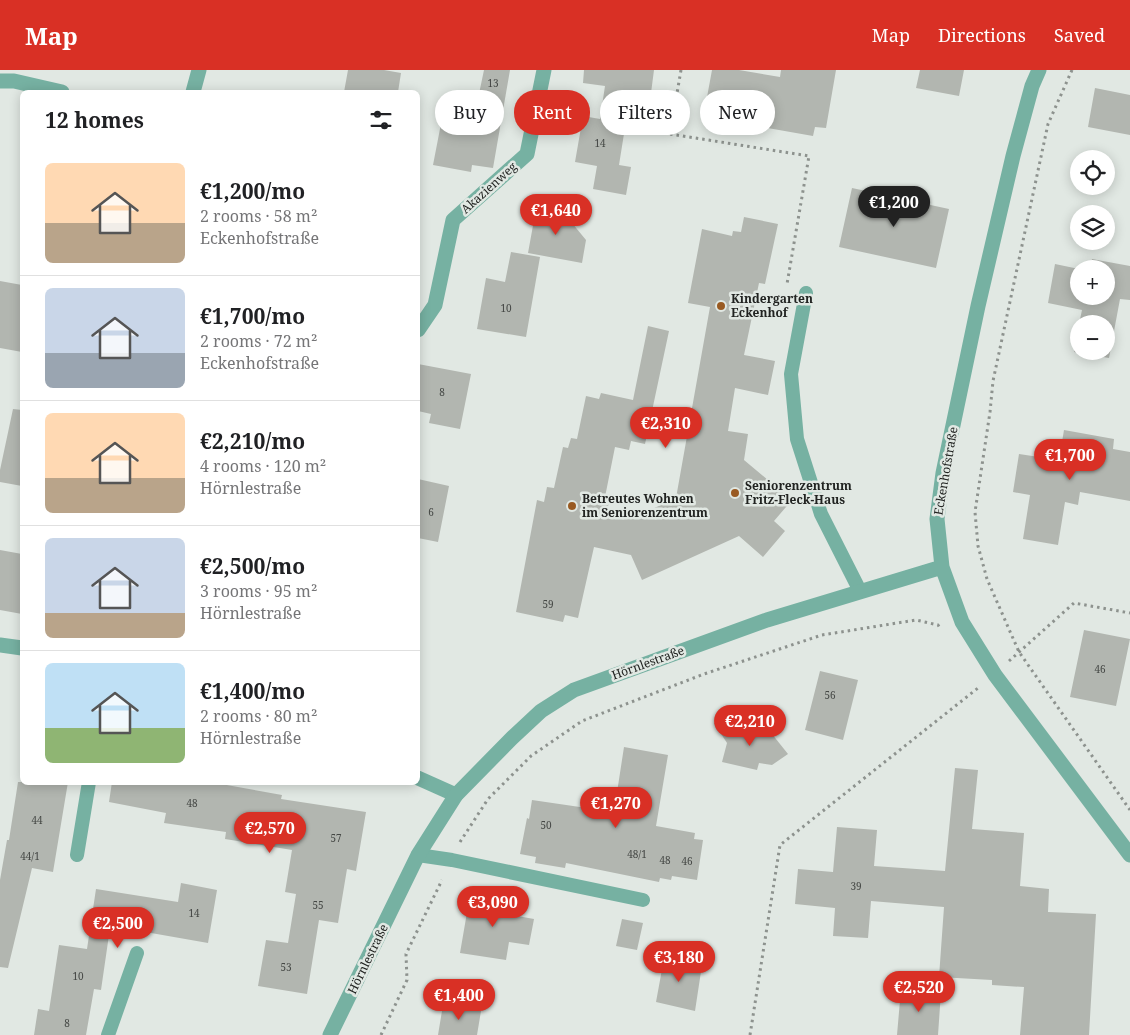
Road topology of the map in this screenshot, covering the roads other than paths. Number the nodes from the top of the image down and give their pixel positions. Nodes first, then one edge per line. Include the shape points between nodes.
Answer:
1 (199, 70) edge
2 (544, 70) edge
3 (1039, 70) edge
4 (0, 81) edge
5 (53, 90) edge
6 (194, 90) edge
7 (806, 293) road end
8 (420, 327) edge
9 (942, 567) junction
10 (860, 591) junction
11 (0, 645) edge
12 (20, 648) edge
13 (420, 779) edge
14 (89, 785) edge
15 (456, 795) junction
16 (77, 855) dead end
17 (418, 855) junction
18 (1130, 855) edge
19 (643, 900) dead end
20 (137, 953) dead end
21 (108, 1035) edge
22 (330, 1035) edge

1 - 6 street
2 - 8 street, Akazienweg via 527,154 453,220 435,305
3 - 9 street, Eckenhofstraße via 1013,156 943,473 938,519
4 - 5 street
7 - 10 lane via 791,374 797,438 821,514
9 - 10 street, Hörnlestraße
9 - 18 street, Eckenhofstraße via 962,622 995,675
10 - 15 street, Hörnlestraße via 767,620 574,690 541,711
11 - 12 street
13 - 15 street
14 - 16 lane
15 - 17 street, Hörnlestraße
17 - 19 lane
17 - 22 street, Hörnlestraße
20 - 21 lane

